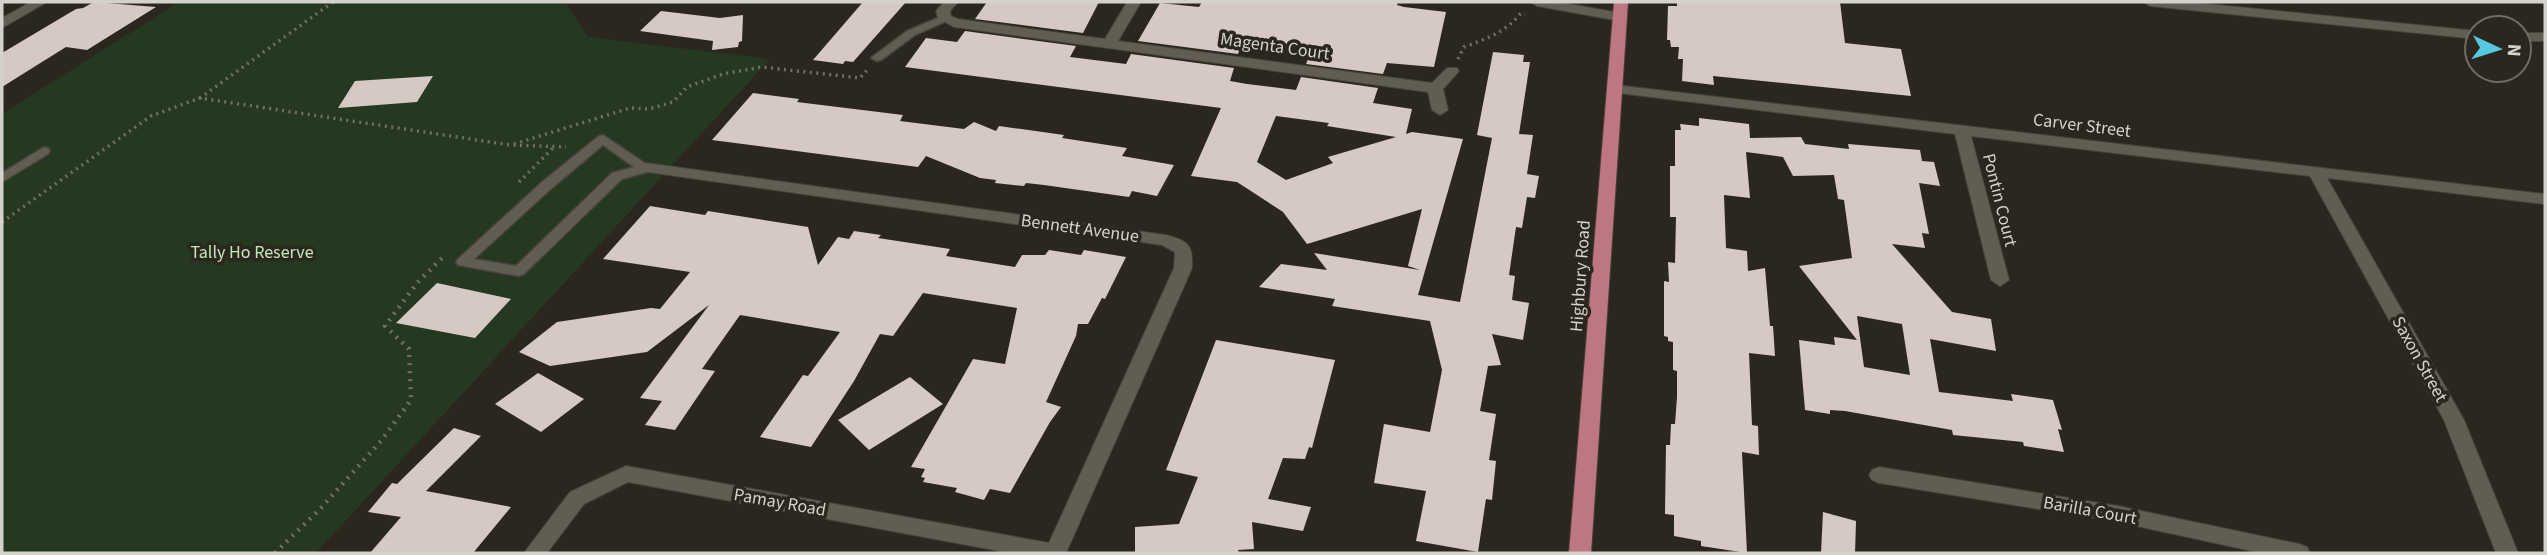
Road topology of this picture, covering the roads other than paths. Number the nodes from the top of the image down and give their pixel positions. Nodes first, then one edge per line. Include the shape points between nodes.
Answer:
1 (40, 2) edge
2 (951, 2) edge
3 (1134, 2) edge
4 (2152, 2) edge
5 (1535, 9) edge
6 (1621, 9) edge
7 (945, 18) junction
8 (2, 24) edge
9 (2463, 34) edge
10 (1110, 43) junction
11 (877, 58) dead end
12 (1452, 71) road end
13 (1435, 88) junction
14 (1615, 89) junction
15 (1440, 110) dead end
16 (1962, 130) junction
17 (44, 151) dead end
18 (646, 168) junction
19 (2316, 172) junction
20 (2, 178) edge
21 (2545, 199) edge
22 (2000, 280) dead end
23 (1879, 475) dead end
24 (535, 553) edge
25 (1055, 553) edge
26 (1580, 553) edge
27 (2299, 553) edge
28 (2507, 553) edge

1 - 8 street
2 - 7 street via 943,11
3 - 10 street
4 - 9 street
5 - 6 street
6 - 14 main road, Highbury Road
7 - 10 street, Magenta Court via 954,23
7 - 11 lane via 911,33
10 - 13 street, Magenta Court
12 - 13 street
13 - 15 street
14 - 16 street, Carver Street
14 - 26 main road, Highbury Road
16 - 19 street, Carver Street
16 - 22 street, Pontin Court
17 - 20 lane
18 - 18 lane via 617,176 519,271 463,262 603,139
18 - 25 street, Bennett Avenue via 1166,240 1184,250 1183,268
19 - 21 street, Carver Street
19 - 28 street, Saxon Street via 2454,420
23 - 27 street, Barilla Court via 2118,514
24 - 25 street, Pamay Road via 577,499 626,474

